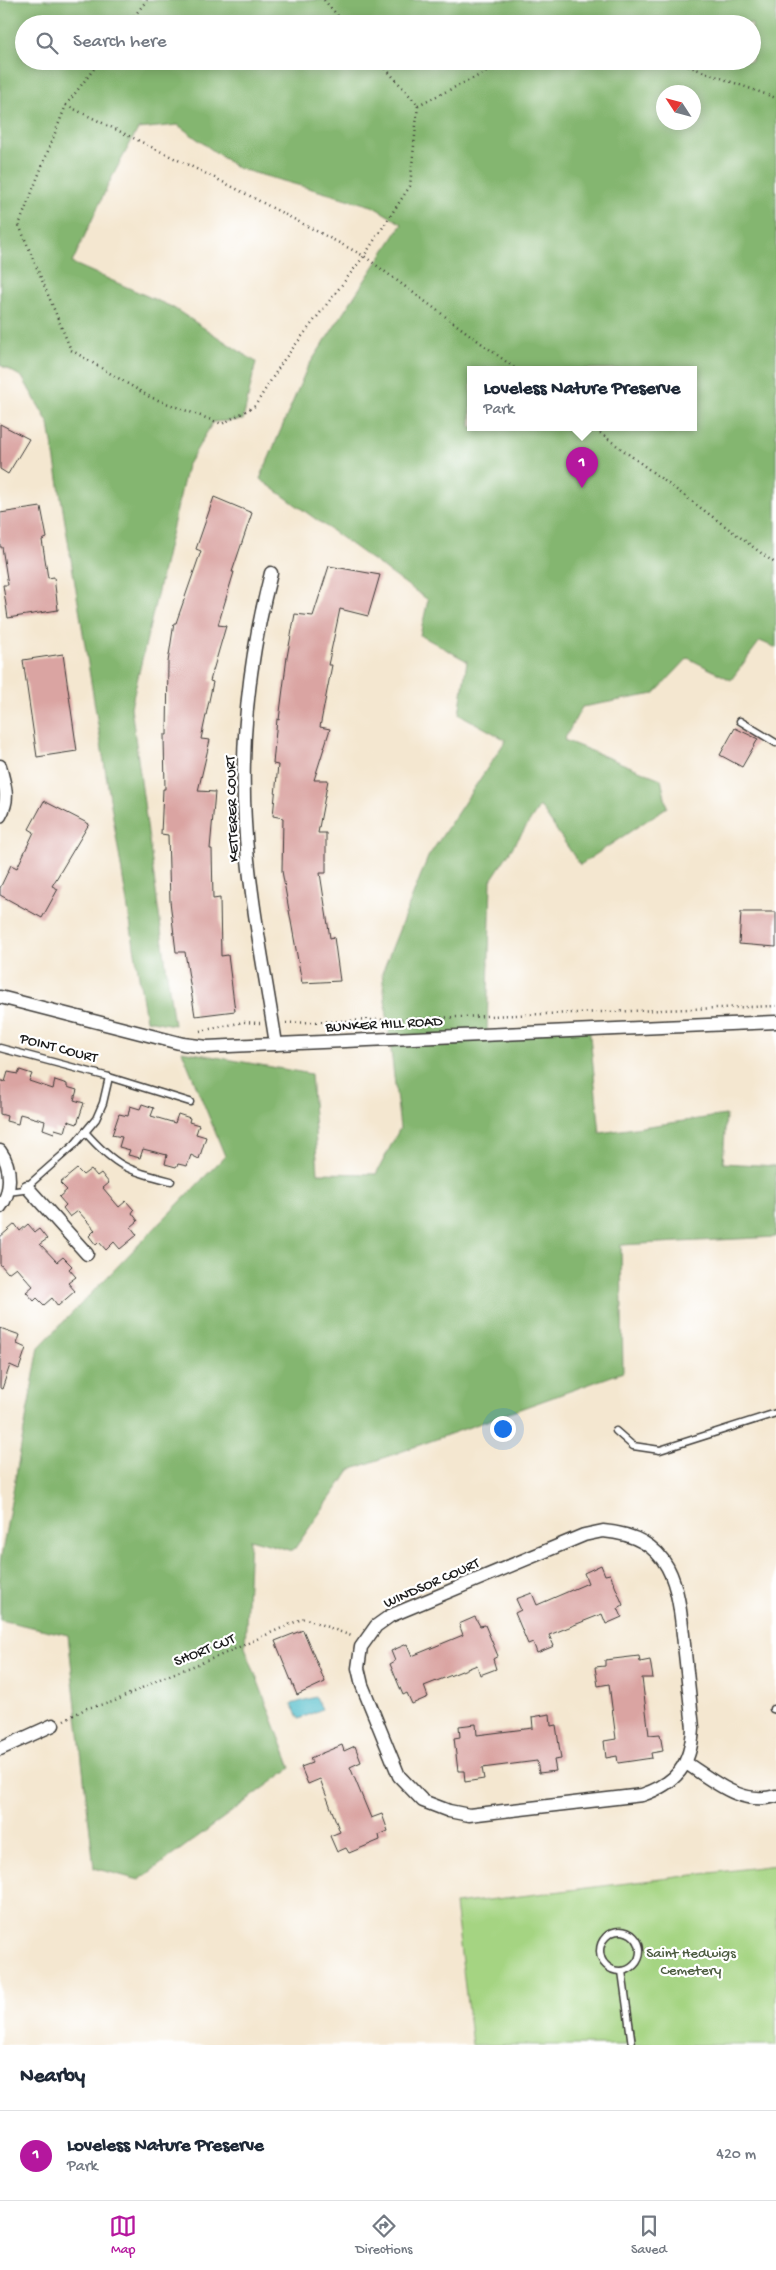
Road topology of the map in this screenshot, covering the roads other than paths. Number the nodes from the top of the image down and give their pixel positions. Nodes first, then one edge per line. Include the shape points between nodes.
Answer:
1 (271, 573) dead end
2 (740, 721) dead end
3 (776, 743) edge
4 (0, 766) edge
5 (0, 816) edge
6 (0, 997) edge
7 (776, 1022) edge
8 (276, 1044) junction
9 (0, 1048) edge
10 (110, 1077) junction
11 (190, 1102) dead end
12 (85, 1132) junction
13 (0, 1151) edge
14 (171, 1181) dead end
15 (27, 1187) junction
16 (8, 1192) junction
17 (0, 1208) edge
18 (87, 1254) dead end
19 (776, 1412) edge
20 (616, 1431) dead end
21 (53, 1725) road end
22 (0, 1748) edge
23 (686, 1763) junction
24 (776, 1796) edge
25 (622, 1971) junction
26 (632, 2045) edge

1 - 8 street, KETTERER COURT via 255,646 244,754 250,876
2 - 3 lane
4 - 5 street via 7,798
6 - 8 street, BUNKER HILL ROAD via 183,1044 207,1047
7 - 8 street, BUNKER HILL ROAD
9 - 10 lane, POINT COURT
10 - 11 lane, POINT COURT
10 - 12 lane, POINT COURT via 99,1111
12 - 14 lane via 116,1164
12 - 15 lane, POINT COURT
13 - 16 street via 8,1167
15 - 16 lane, POINT COURT
15 - 18 street
16 - 17 street
19 - 20 lane via 660,1450 633,1446
21 - 22 street
23 - 23 street, WINDSOR COURT via 666,1783 642,1794 469,1815 436,1806 423,1801 399,1776 362,1685 358,1668 361,1647 376,1626 390,1616 584,1535 603,1531 632,1537 658,1553 665,1562 679,1599 693,1728 692,1747
23 - 24 street via 739,1796
25 - 25 lane via 609,1968 601,1959 604,1939 615,1931 628,1932 640,1949 638,1961
25 - 26 lane

